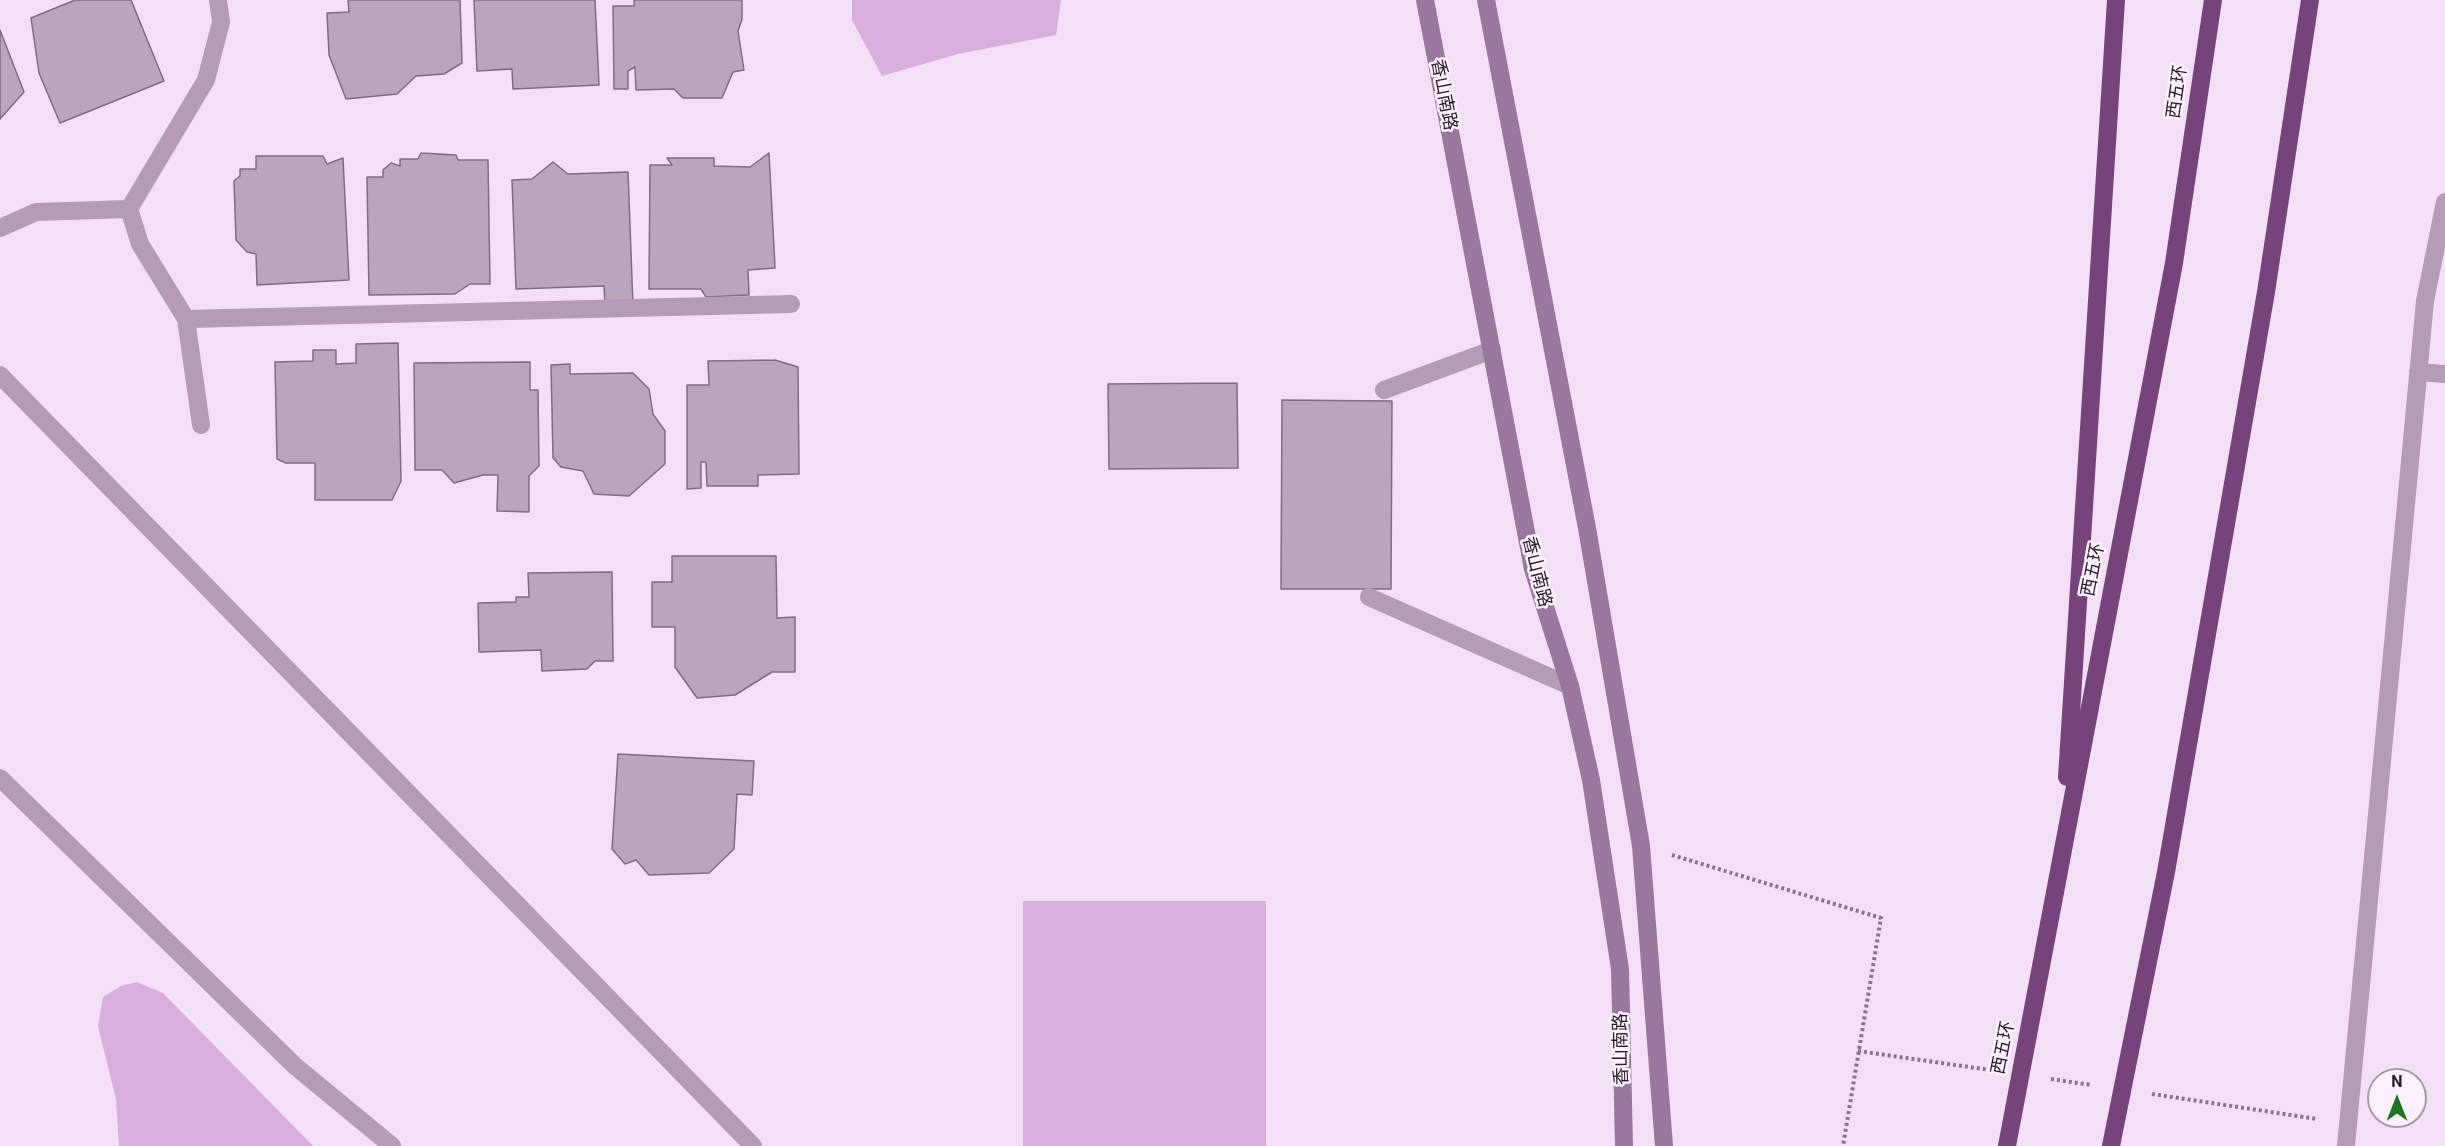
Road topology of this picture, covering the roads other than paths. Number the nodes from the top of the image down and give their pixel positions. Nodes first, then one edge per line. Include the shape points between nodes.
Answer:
1 (218, 0) edge
2 (1425, 0) edge
3 (1486, 0) edge
4 (2116, 0) edge
5 (2213, 0) edge
6 (2310, 0) edge
7 (2445, 202) edge
8 (129, 210) junction
9 (0, 228) edge
10 (791, 304) dead end
11 (186, 319) junction
12 (1492, 350) junction
13 (2418, 372) junction
14 (2445, 374) edge
15 (0, 375) edge
16 (1384, 390) dead end
17 (201, 425) dead end
18 (1369, 597) dead end
19 (1570, 686) junction
20 (0, 778) edge
21 (2062, 853) junction
22 (392, 1146) edge
23 (753, 1146) edge
24 (1624, 1146) edge
25 (1664, 1146) edge
26 (2007, 1146) edge
27 (2111, 1146) edge
28 (2346, 1146) edge

1 - 8 street via 221,22 206,80
2 - 12 main road, 香山南路
3 - 25 main road, 香山南路 via 1587,528 1641,846
4 - 21 highway
5 - 21 highway, 西五环 via 2174,263
6 - 27 highway via 2266,292 2166,872
7 - 13 street via 2425,301
8 - 9 street via 36,212
8 - 11 street via 140,244
10 - 11 street
11 - 17 street
12 - 16 street
12 - 19 main road, 香山南路 via 1533,569
13 - 14 street
13 - 28 street
15 - 23 street
18 - 19 street
19 - 24 main road, 香山南路 via 1591,780 1620,969
20 - 22 street via 295,1066
21 - 26 highway, 西五环

